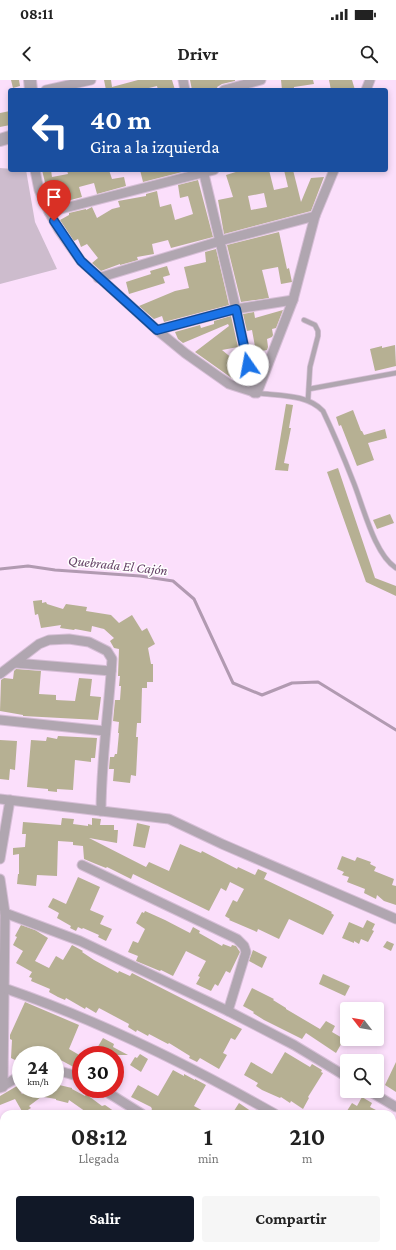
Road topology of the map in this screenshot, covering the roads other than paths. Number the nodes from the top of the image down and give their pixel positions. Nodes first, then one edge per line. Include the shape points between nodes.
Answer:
1 (91, 80) edge
2 (261, 80) edge
3 (55, 88) edge
4 (231, 88) edge
5 (35, 172) edge
6 (200, 172) edge
7 (204, 172) edge
8 (333, 172) edge
9 (49, 212) junction
10 (316, 216) junction
11 (220, 241) junction
12 (98, 278) junction
13 (293, 300) junction
14 (236, 309) junction
15 (304, 320) dead end
16 (157, 330) junction
17 (396, 373) edge
18 (309, 389) junction
19 (255, 393) junction
20 (308, 400) junction
21 (396, 568) edge
22 (15, 663) junction
23 (111, 672) junction
24 (0, 674) edge
25 (0, 720) edge
26 (105, 731) junction
27 (0, 799) edge
28 (10, 800) junction
29 (101, 811) junction
30 (0, 859) edge
31 (82, 865) dead end
32 (0, 879) edge
33 (5, 913) junction
34 (396, 919) edge
35 (4, 988) junction
36 (228, 1011) junction
37 (340, 1073) edge
38 (12, 1081) edge
39 (1, 1088) edge
40 (116, 1098) edge
41 (381, 1098) edge
42 (396, 1107) edge
43 (136, 1110) edge
44 (269, 1110) edge

1 - 3 street
2 - 4 street
5 - 9 street via 39,190
6 - 9 street
7 - 11 street
8 - 10 street
9 - 12 street via 81,261
10 - 11 street
10 - 13 street
11 - 12 street
11 - 14 street
12 - 16 street
13 - 14 street
13 - 19 street
14 - 16 street
14 - 19 street
15 - 18 lane via 315,325 318,331 310,367
16 - 19 street via 229,384
17 - 18 lane
18 - 20 lane
19 - 20 lane
20 - 21 lane via 323,411 383,556
22 - 23 street
22 - 23 street via 39,644 69,638 89,642 107,651 112,659
22 - 24 street
23 - 26 street
25 - 26 street
26 - 29 street
27 - 28 street
28 - 29 street
28 - 30 street
29 - 34 street via 169,819
31 - 36 street via 238,939 246,952
32 - 33 street
33 - 35 street
33 - 36 street via 80,942
35 - 39 street
35 - 44 street via 39,1000 120,1035 218,1082
36 - 37 street via 294,1045
38 - 39 street
40 - 43 street
41 - 42 street

